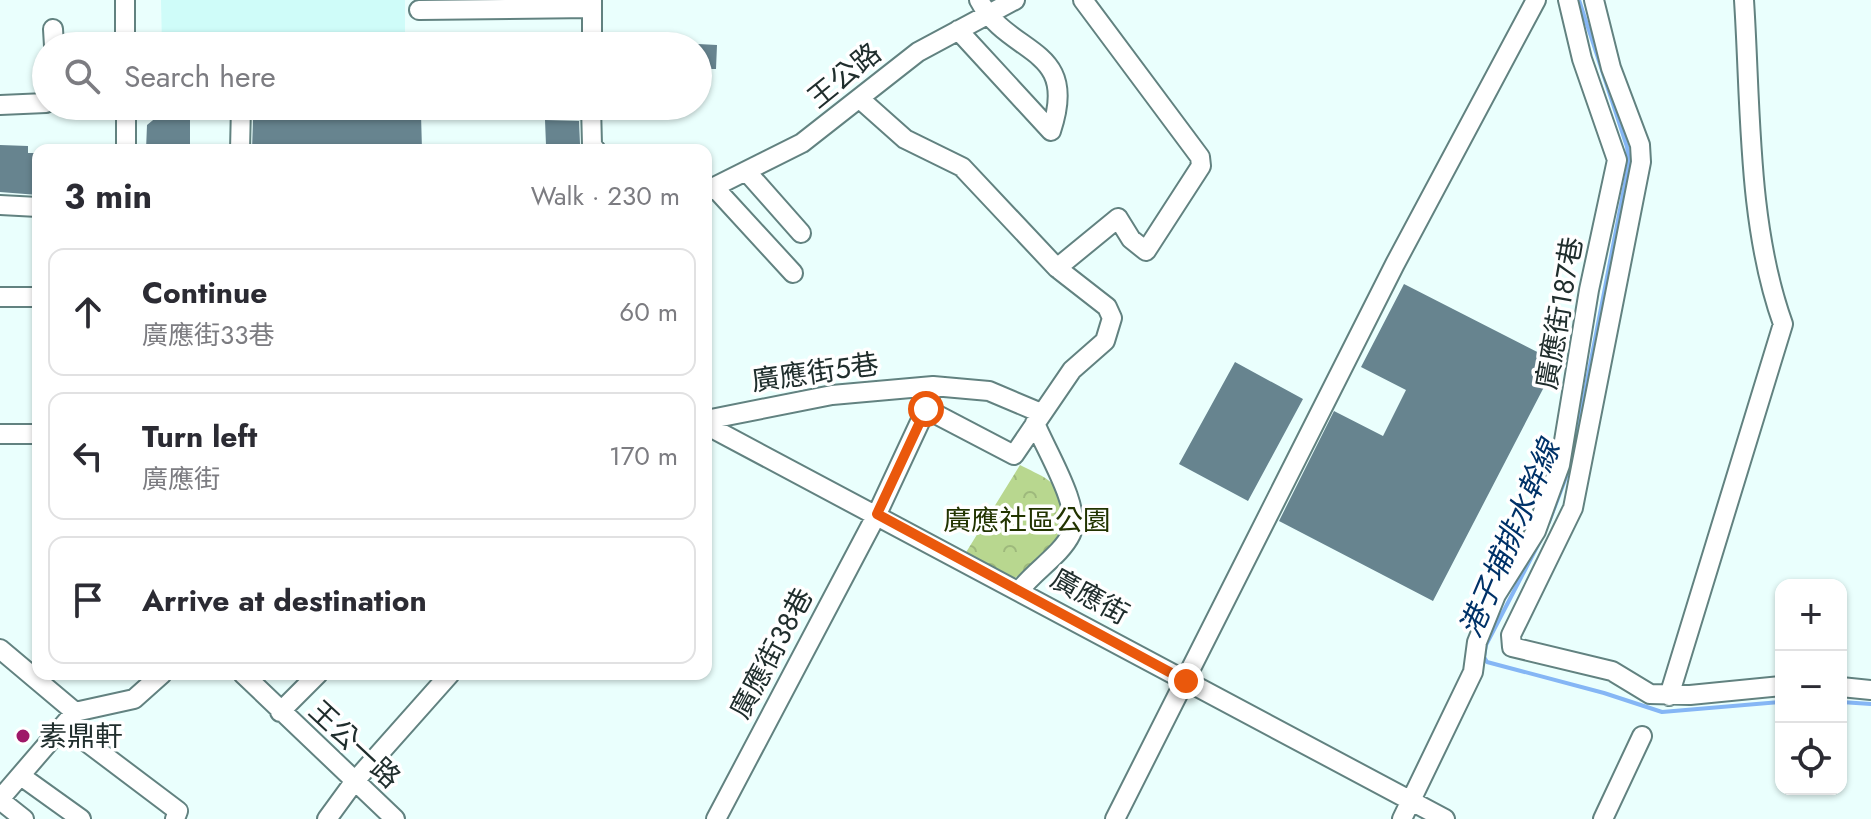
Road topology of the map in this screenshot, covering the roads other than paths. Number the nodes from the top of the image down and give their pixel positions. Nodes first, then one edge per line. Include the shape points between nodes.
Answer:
1 (125, 0) edge
2 (1015, 0) edge
3 (1083, 0) edge
4 (1536, 0) edge
5 (1568, 0) edge
6 (1594, 0) edge
7 (1744, 0) edge
8 (592, 4) edge
9 (983, 7) edge
10 (419, 10) dead end
11 (958, 30) junction
12 (125, 32) edge
13 (592, 32) edge
14 (860, 99) junction
15 (32, 104) edge
16 (0, 105) edge
17 (126, 120) edge
18 (241, 120) edge
19 (591, 120) edge
20 (126, 144) edge
21 (240, 144) edge
22 (592, 144) edge
23 (747, 172) junction
24 (712, 188) edge
25 (712, 191) edge
26 (0, 205) edge
27 (32, 207) edge
28 (801, 233) dead end
29 (1057, 268) junction
30 (793, 273) dead end
31 (0, 297) edge
32 (32, 297) edge
33 (933, 386) junction
34 (926, 409) junction
35 (1038, 418) junction
36 (712, 422) edge
37 (712, 426) edge
38 (0, 434) edge
39 (32, 434) edge
40 (877, 514) junction
41 (1020, 590) junction
42 (0, 649) edge
43 (155, 680) edge
44 (249, 680) edge
45 (312, 680) edge
46 (445, 680) edge
47 (1186, 681) junction
48 (1775, 687) edge
49 (1847, 688) edge
50 (1871, 690) edge
51 (1669, 696) junction
52 (280, 712) junction
53 (70, 718) junction
54 (1642, 736) dead end
55 (21, 776) junction
56 (354, 782) junction
57 (0, 800) edge
58 (1410, 801) junction
59 (24, 819) edge
60 (81, 819) edge
61 (175, 819) edge
62 (327, 819) edge
63 (395, 819) edge
64 (716, 819) edge
65 (1115, 819) edge
66 (1402, 819) edge
67 (1445, 819) edge
68 (1603, 819) edge

1 - 12 street
2 - 9 street, 王公路
3 - 29 street via 1200,157 1201,166 1146,251 1118,218
4 - 47 street via 1395,264
5 - 58 street, 廣應街187巷 via 1617,160 1560,465 1536,531 1496,595 1477,642 1473,672
6 - 51 street via 1641,162 1573,508 1511,635 1512,647 1612,671 1650,694
7 - 51 street via 1758,194 1774,302 1783,324
8 - 10 street
8 - 13 street
9 - 11 street, 王公路
9 - 11 street via 1054,72 1058,100 1051,131
11 - 14 street, 王公路 via 918,52
14 - 23 street, 王公路 via 802,143
14 - 29 street via 905,139 962,167
15 - 16 street
17 - 20 street
18 - 21 street
19 - 22 street
23 - 24 street, 王公路
23 - 28 street
25 - 30 street
26 - 27 street
29 - 35 street via 1107,307 1112,318 1105,341 1072,370
31 - 32 street
33 - 34 street, 廣應街38巷
33 - 35 street, 廣應街5巷 via 989,391
33 - 36 street, 廣應街5巷 via 832,395
34 - 35 street via 1014,455
34 - 40 street, 廣應街38巷
35 - 41 street via 1075,520 1071,536
37 - 40 street, 廣應街
38 - 39 street
40 - 41 street, 廣應街
40 - 64 street, 廣應街38巷
41 - 47 street, 廣應街
42 - 53 street
43 - 53 street via 134,699
44 - 52 street, 王公一路
45 - 52 street
46 - 56 street
47 - 58 street, 廣應街
47 - 65 street
48 - 51 street
49 - 50 street
52 - 56 street, 王公一路
53 - 55 street
53 - 61 street via 178,811
54 - 68 street
55 - 57 street
55 - 60 street
56 - 62 street
56 - 63 street, 王公一路
57 - 59 street
58 - 66 street, 廣應街187巷
58 - 67 street, 廣應街

